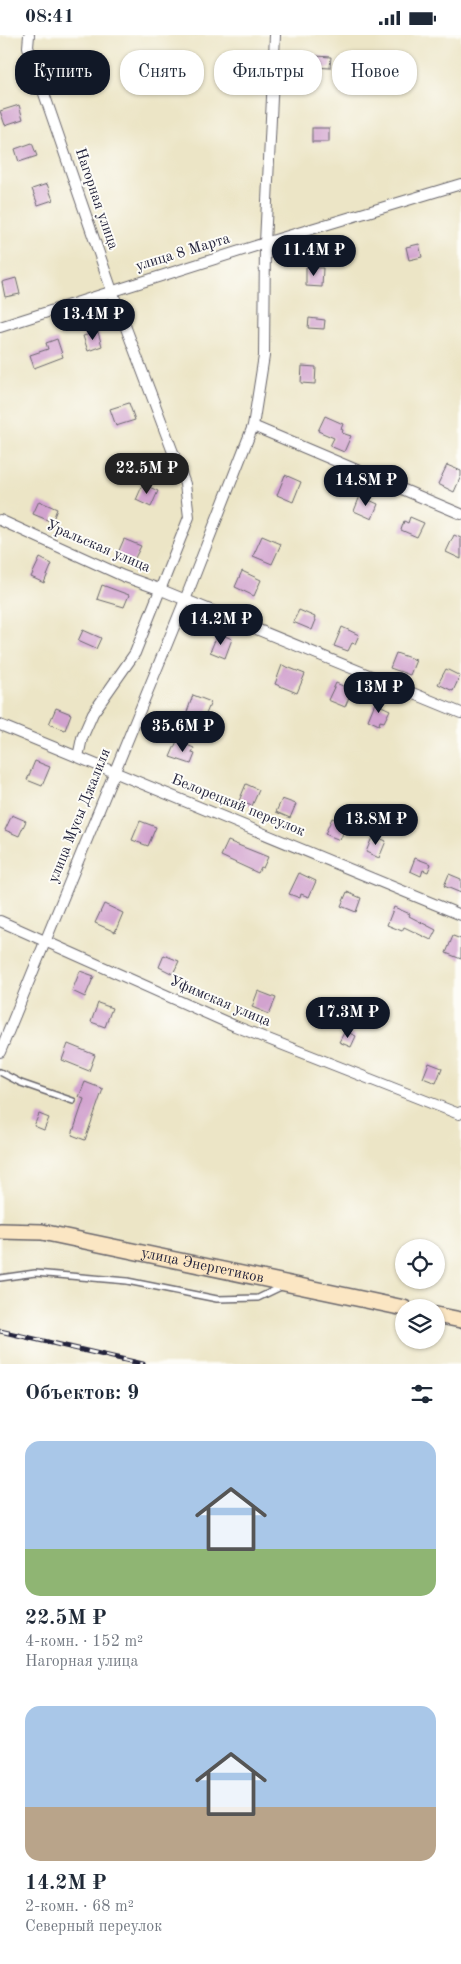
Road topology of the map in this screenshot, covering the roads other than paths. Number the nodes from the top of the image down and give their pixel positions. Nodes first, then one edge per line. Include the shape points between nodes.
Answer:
1 (29, 35) edge
2 (275, 35) edge
3 (461, 184) edge
4 (265, 243) junction
5 (112, 291) junction
6 (0, 327) edge
7 (253, 427) junction
8 (461, 514) edge
9 (0, 520) edge
10 (159, 589) junction
11 (185, 600) junction
12 (461, 713) edge
13 (0, 725) edge
14 (78, 757) junction
15 (114, 772) junction
16 (461, 915) edge
17 (0, 921) edge
18 (45, 941) junction
19 (0, 1052) edge
20 (0, 1072) edge
21 (73, 1101) dead end
22 (460, 1113) edge
23 (0, 1231) edge
24 (0, 1278) edge
25 (288, 1283) junction
26 (395, 1306) edge
27 (445, 1317) edge
28 (461, 1320) edge

1 - 5 street, Нагорная улица via 28,47
2 - 4 street, улица Мусы Джалиля
3 - 4 street, улица 8 Марта
4 - 5 street, улица 8 Марта
4 - 7 street, улица Мусы Джалиля via 264,356
5 - 6 street, улица 8 Марта
5 - 10 street, Нагорная улица via 185,484 189,517
7 - 8 street
7 - 11 street, улица Мусы Джалиля
9 - 10 street, Уральская улица
10 - 11 street, Уральская улица
10 - 14 street, Нагорная улица via 135,653 93,713
11 - 12 street, Уральская улица
11 - 15 street, улица Мусы Джалиля
13 - 14 street, Белорецкий переулок
14 - 15 street, Белорецкий переулок
15 - 16 street, Белорецкий переулок
15 - 18 street, улица Мусы Джалиля
17 - 18 street, Уфимская улица
18 - 19 street, улица Мусы Джалиля
18 - 22 street, Уфимская улица via 235,1026
20 - 21 lane
23 - 25 main road, улица Энергетиков via 42,1232
24 - 25 lane via 34,1273 127,1281 217,1299 258,1298
25 - 26 main road, улица Энергетиков
27 - 28 main road

